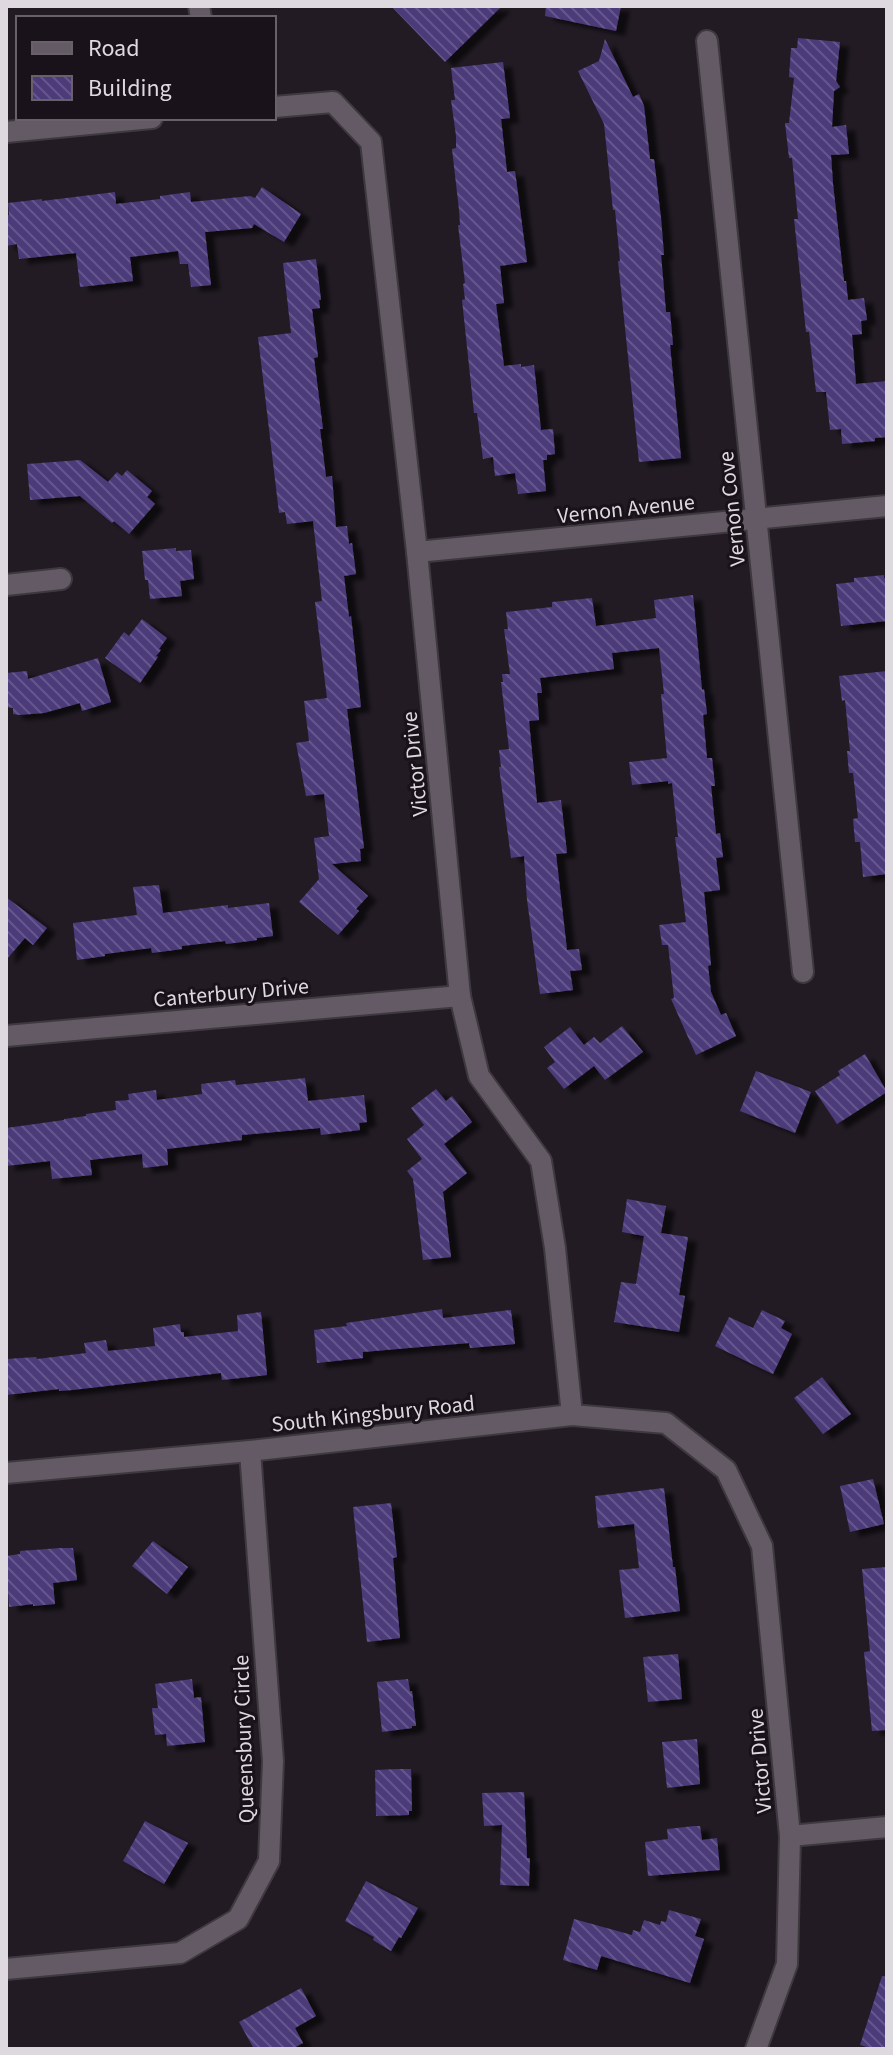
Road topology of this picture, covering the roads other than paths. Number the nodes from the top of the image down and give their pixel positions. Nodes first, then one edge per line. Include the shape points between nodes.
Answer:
1 (707, 41) dead end
2 (276, 107) edge
3 (131, 120) edge
4 (6, 132) edge
5 (887, 506) edge
6 (757, 519) junction
7 (417, 552) junction
8 (61, 579) dead end
9 (6, 585) edge
10 (803, 972) dead end
11 (460, 996) junction
12 (6, 1036) edge
13 (572, 1415) junction
14 (250, 1451) junction
15 (727, 1472) joint
16 (6, 1473) edge
17 (887, 1827) edge
18 (790, 1836) junction
19 (6, 1969) edge
20 (756, 2049) edge

1 - 6 street, Vernon Cove
2 - 7 street, Victor Drive via 333,102 371,142
3 - 4 street
5 - 6 street, Vernon Avenue
6 - 7 street, Vernon Avenue
6 - 10 street, Vernon Cove
7 - 11 street, Victor Drive
8 - 9 street
11 - 12 street, Canterbury Drive
11 - 13 street, Victor Drive via 479,1076 541,1161
13 - 14 street, South Kingsbury Road
13 - 15 street, South Kingsbury Road via 666,1423
14 - 16 street, South Kingsbury Road
14 - 19 street, Queensbury Circle via 273,1761 269,1861 238,1919 180,1953
15 - 18 street, Victor Drive via 762,1546
17 - 18 street
18 - 20 street, Victor Drive via 787,1964

